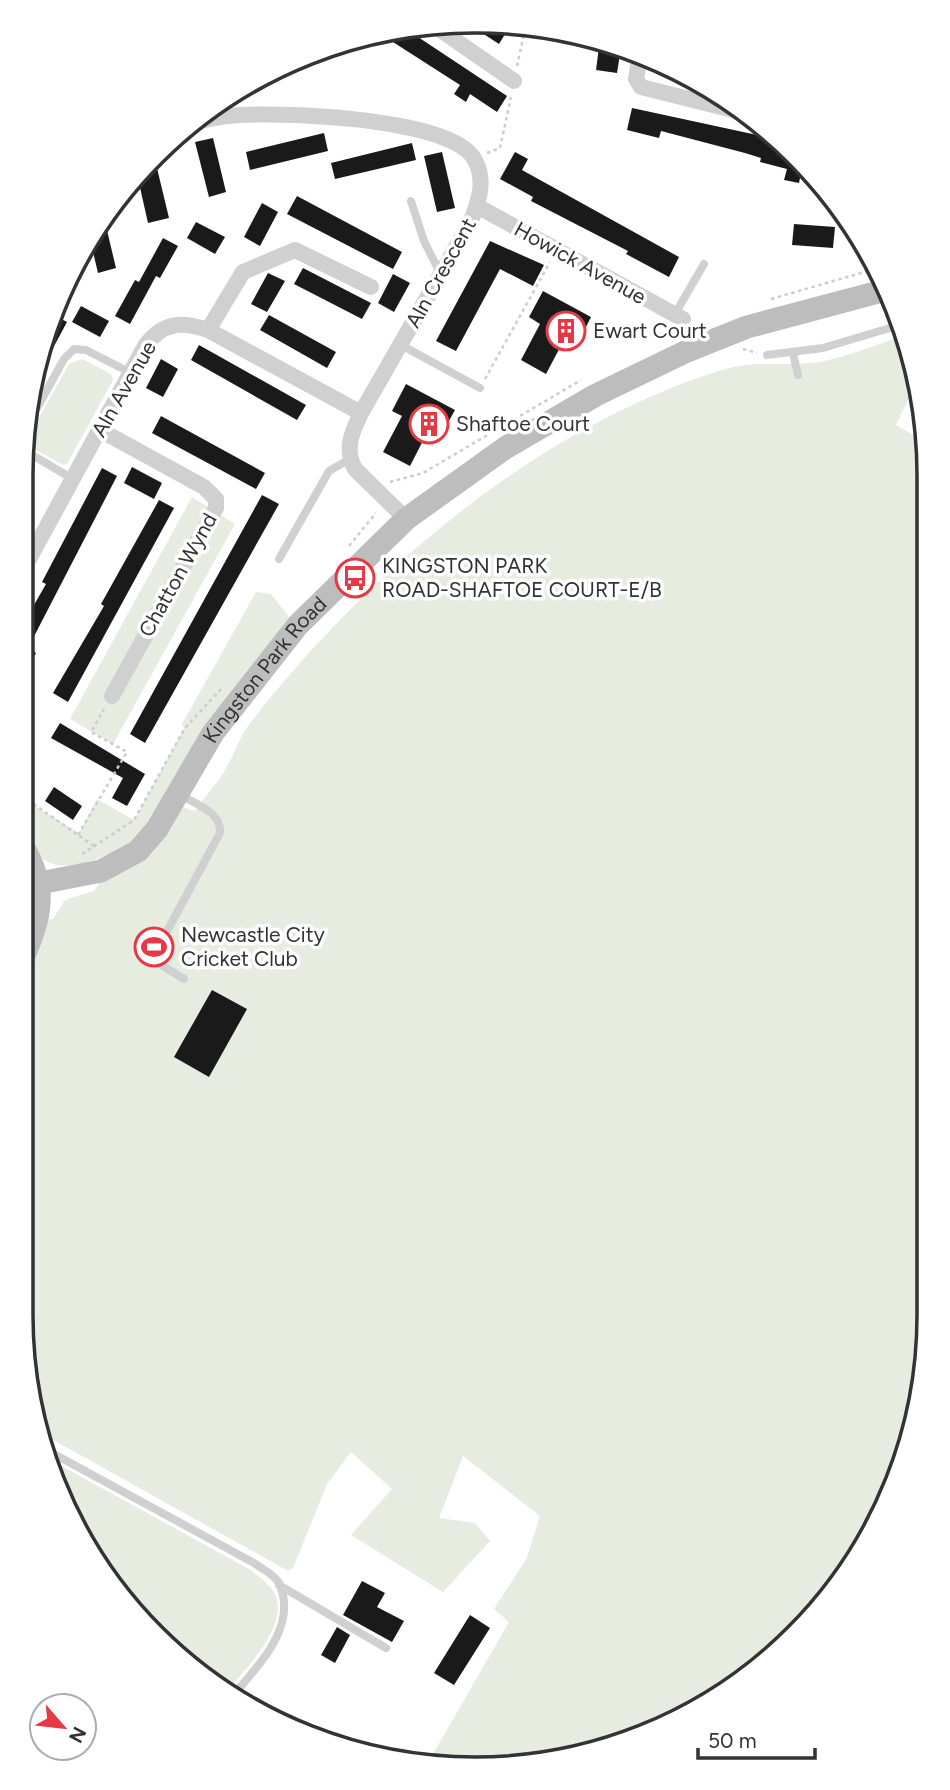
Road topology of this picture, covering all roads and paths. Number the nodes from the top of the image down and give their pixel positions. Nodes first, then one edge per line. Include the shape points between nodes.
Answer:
1 (446, 34) edge
2 (524, 36) edge
3 (638, 65) edge
4 (514, 81) junction
5 (718, 106) edge
6 (215, 118) edge
7 (474, 159) junction
8 (411, 201) dead end
9 (477, 206) junction
10 (556, 250) junction
11 (704, 264) dead end
12 (440, 272) junction
13 (371, 287) dead end
14 (877, 292) edge
15 (679, 317) joint
16 (891, 328) edge
17 (208, 330) junction
18 (401, 345) junction
19 (737, 347) dead end
20 (793, 353) junction
21 (767, 355) joint
22 (131, 373) junction
23 (798, 376) dead end
24 (480, 388) joint
25 (40, 402) edge
26 (361, 413) junction
27 (100, 430) junction
28 (34, 456) edge
29 (350, 459) junction
30 (73, 479) junction
31 (406, 519) junction
32 (33, 552) edge
33 (279, 559) dead end
34 (112, 696) joint
35 (178, 794) junction
36 (33, 804) edge
37 (128, 825) dead end
38 (78, 835) junction
39 (94, 846) junction
40 (77, 857) dead end
41 (33, 868) edge
42 (40, 883) junction
43 (33, 931) edge
44 (184, 979) dead end
45 (56, 1455) edge
46 (279, 1585) junction
47 (386, 1648) dead end
48 (239, 1688) edge

1 - 4 street
2 - 4 path
3 - 5 street via 636,79 649,90
4 - 7 path via 500,148
6 - 7 street via 301,115 354,119 457,143
7 - 9 street, Aln Crescent via 481,189
8 - 12 lane
9 - 10 street, Howick Avenue
9 - 12 street, Aln Crescent
10 - 15 street, Howick Avenue
10 - 24 path
11 - 15 lane
12 - 18 street, Aln Crescent
13 - 17 street via 295,250 243,272
14 - 31 street, Kingston Park Road via 747,327 630,377 505,448
16 - 20 lane
17 - 22 street, Aln Avenue via 180,323 161,329 145,346
17 - 26 street, Aln Avenue
18 - 24 lane
18 - 26 street, Aln Crescent
19 - 21 path
20 - 21 lane
20 - 23 lane
22 - 25 lane via 86,350 74,349
22 - 27 street, Aln Avenue
26 - 29 street, Aln Crescent via 352,432
27 - 30 street, Aln Avenue
27 - 34 street, Chatton Wynd via 204,487 216,499 216,508
28 - 30 lane
29 - 31 street
29 - 33 lane via 329,471
30 - 32 street, Aln Avenue
31 - 35 street, Kingston Park Road via 298,625 260,670 214,733
34 - 38 path via 91,732 127,751
35 - 42 street, Kingston Park Road via 146,843 128,859 101,871
35 - 44 lane via 221,824 152,959
36 - 38 path
37 - 39 path
38 - 39 path
39 - 40 path
41 - 42 street
42 - 43 street
45 - 46 lane via 254,1563
46 - 47 lane
46 - 48 lane via 284,1604 281,1629

